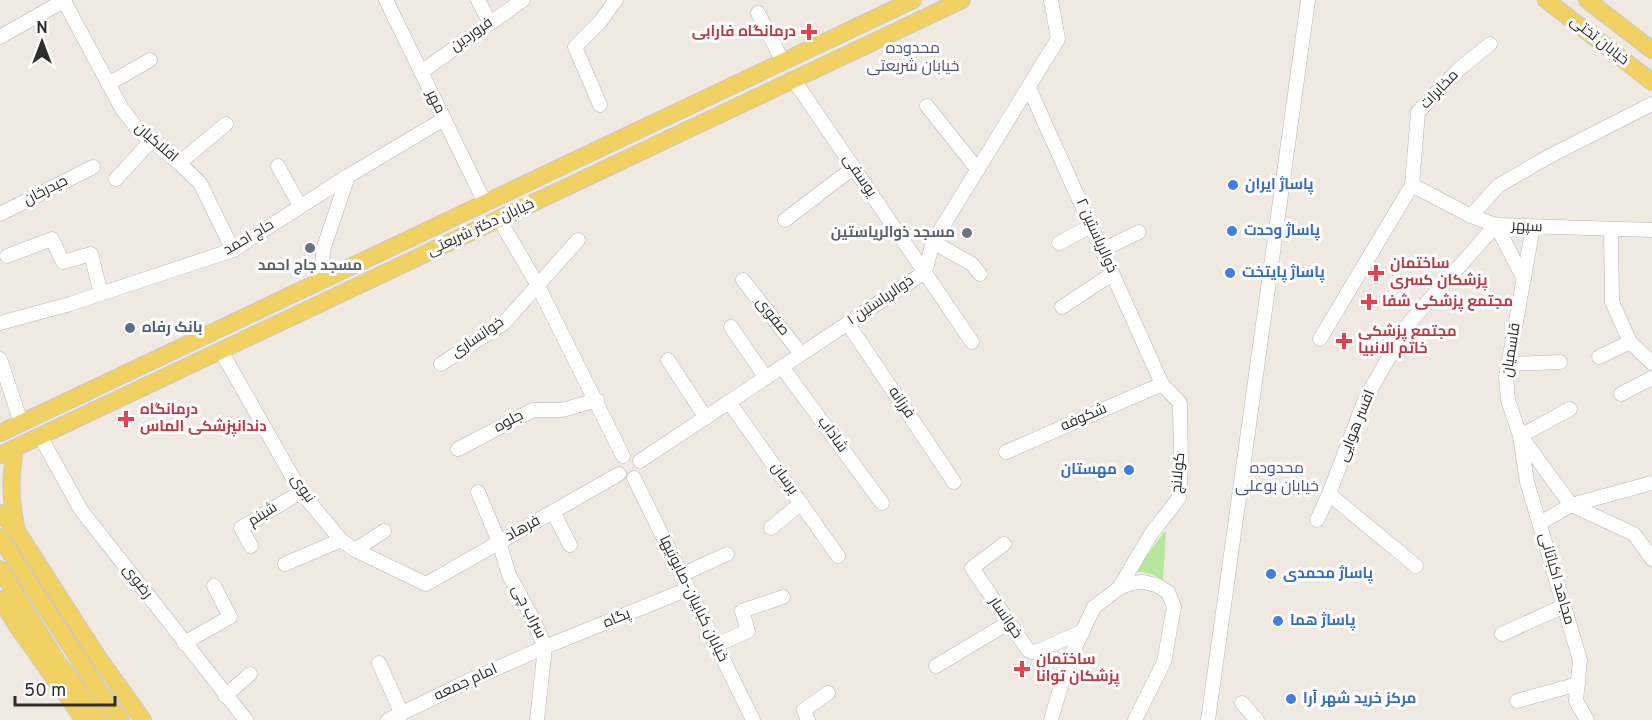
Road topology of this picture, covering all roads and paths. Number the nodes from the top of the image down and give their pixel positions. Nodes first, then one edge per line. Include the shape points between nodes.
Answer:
1 (386, 0) edge
2 (478, 0) edge
3 (523, 0) edge
4 (616, 0) edge
5 (913, 0) edge
6 (962, 0) edge
7 (1051, 0) edge
8 (1308, 0) edge
9 (1546, 0) edge
10 (1587, 0) edge
11 (64, 1) edge
12 (758, 13) dead end
13 (490, 22) junction
14 (0, 37) edge
15 (1490, 44) dead end
16 (1652, 50) edge
17 (150, 60) dead end
18 (783, 62) junction
19 (421, 72) junction
20 (794, 80) junction
21 (1652, 82) edge
22 (108, 84) junction
23 (1029, 88) junction
24 (1652, 104) edge
25 (600, 105) dead end
26 (927, 106) dead end
27 (444, 119) junction
28 (226, 124) dead end
29 (150, 142) junction
30 (179, 163) junction
31 (278, 166) dead end
32 (93, 167) dead end
33 (853, 168) junction
34 (978, 170) junction
35 (348, 176) junction
36 (116, 179) dead end
37 (1412, 184) junction
38 (484, 203) junction
39 (300, 206) junction
40 (0, 214) edge
41 (1471, 216) junction
42 (499, 219) junction
43 (785, 220) dead end
44 (1496, 225) junction
45 (1091, 226) junction
46 (1533, 227) junction
47 (1611, 229) junction
48 (1652, 230) edge
49 (1139, 232) dead end
50 (578, 240) dead end
51 (933, 242) junction
52 (1059, 243) dead end
53 (233, 250) junction
54 (1102, 250) junction
55 (7, 256) dead end
56 (925, 272) junction
57 (980, 274) dead end
58 (1113, 274) junction
59 (1524, 279) junction
60 (322, 280) junction
61 (743, 280) dead end
62 (537, 284) junction
63 (101, 294) junction
64 (1062, 307) dead end
65 (0, 323) edge
66 (848, 324) junction
67 (731, 327) dead end
68 (1320, 339) dead end
69 (972, 342) dead end
70 (1630, 342) junction
71 (221, 351) junction
72 (801, 354) junction
73 (1599, 357) dead end
74 (0, 359) edge
75 (668, 360) dead end
76 (1560, 362) dead end
77 (1652, 363) edge
78 (441, 364) dead end
79 (1509, 364) junction
80 (782, 367) junction
81 (766, 378) junction
82 (1652, 378) edge
83 (1162, 384) junction
84 (1621, 394) dead end
85 (597, 400) junction
86 (729, 402) junction
87 (1570, 409) dead end
88 (706, 418) junction
89 (21, 423) junction
90 (1, 432) edge
91 (40, 436) junction
92 (1520, 436) junction
93 (458, 449) dead end
94 (7, 452) edge
95 (1006, 452) dead end
96 (623, 456) junction
97 (640, 461) junction
98 (619, 474) junction
99 (633, 478) junction
100 (954, 482) dead end
101 (1652, 483) edge
102 (301, 492) junction
103 (478, 492) dead end
104 (1329, 494) junction
105 (801, 503) junction
106 (882, 503) dead end
107 (1571, 505) junction
108 (553, 512) junction
109 (0, 513) edge
110 (1317, 520) dead end
111 (1540, 523) junction
112 (771, 528) dead end
113 (17, 531) junction
114 (384, 531) dead end
115 (0, 537) edge
116 (341, 540) junction
117 (499, 542) junction
118 (1004, 544) dead end
119 (570, 545) dead end
120 (251, 546) dead end
121 (355, 550) junction
122 (727, 554) dead end
123 (838, 556) dead end
124 (1652, 559) edge
125 (285, 564) dead end
126 (1416, 566) dead end
127 (0, 569) edge
128 (681, 575) junction
129 (426, 584) joint
130 (214, 586) dead end
131 (1119, 588) junction
132 (688, 589) junction
133 (783, 597) dead end
134 (0, 600) edge
135 (1564, 606) junction
136 (1008, 623) junction
137 (1083, 631) junction
138 (1502, 634) dead end
139 (184, 643) junction
140 (716, 645) junction
141 (545, 647) junction
142 (379, 663) dead end
143 (936, 666) dead end
144 (250, 674) dead end
145 (1578, 684) junction
146 (828, 693) dead end
147 (225, 696) junction
148 (1517, 701) dead end
149 (540, 702) junction
150 (1242, 703) dead end
151 (411, 714) edge
152 (84, 720) edge
153 (100, 720) edge
154 (121, 720) edge
155 (143, 720) edge
156 (246, 720) edge
157 (388, 720) edge
158 (537, 720) edge
159 (547, 720) edge
160 (753, 720) edge
161 (808, 720) edge
162 (1051, 720) edge
163 (1135, 720) edge
164 (1208, 720) edge
165 (1257, 720) edge
166 (1587, 720) edge

1 - 19 street, مهر
2 - 13 street
3 - 13 street, فروردین
4 - 25 street via 575,47
5 - 18 main road, خیابان دکتر شریعتی
6 - 20 main road, خیابان دکتر شریعتی
7 - 23 street, ذوالریاستین ۱ via 1058,39
8 - 164 street
9 - 21 main road, خیابان تختی
10 - 16 main road, خیابان تختی
11 - 14 street
11 - 22 street, افلاکیان
12 - 18 street
13 - 19 street, فروردین
15 - 37 street, مخابرات via 1458,70 1418,112
17 - 22 street
18 - 38 main road, خیابان دکتر شریعتی
19 - 27 street, مهر
20 - 33 street, یوسفی
20 - 42 main road, خیابان دکتر شریعتی
22 - 29 street, افلاکیان via 131,122
23 - 34 street, ذوالریاستین ۱
23 - 45 street, ذوالریاستین ۲
24 - 41 street via 1498,186
26 - 34 street
27 - 35 street, حاج احمد
27 - 38 street, مهر
28 - 30 street
29 - 30 street, افلاکیان
29 - 36 street
30 - 53 street, افلاکیان via 200,183
31 - 39 street
32 - 40 street, حیدرخان
33 - 43 street
33 - 56 street, یوسفی
34 - 51 street, ذوالریاستین ۱
35 - 39 street, حاج احمد
35 - 60 street via 323,250
37 - 41 street, سپهر
37 - 68 street
38 - 60 main road, خیابان دکتر شریعتی
39 - 53 street, حاج احمد
41 - 44 street, سپهر
42 - 62 street
42 - 71 main road, خیابان دکتر شریعتی
44 - 46 street, سپهر
44 - 59 street
44 - 104 street, افسر هوایی via 1409,323 1366,397
45 - 52 street
45 - 54 street, ذوالریاستین ۲
46 - 47 street, سپهر
46 - 59 street, قاسمیان
47 - 48 street, سپهر
47 - 70 street via 1612,302
49 - 54 street
50 - 62 street, خوانساری
51 - 56 street, ذوالریاستین ۱
51 - 57 street via 972,264
53 - 63 street, حاج احمد
54 - 58 street, ذوالریاستین ۲
55 - 63 street via 52,239 63,262 91,255
56 - 66 street, ذوالریاستین ۱
56 - 69 street, یوسفی
58 - 64 street
58 - 83 street, ذوالریاستین ۲
59 - 79 street, قاسمیان
60 - 89 main road, خیابان دکتر شریعتی
61 - 72 street, صفوی
62 - 78 street, خوانساری via 504,323
62 - 85 street
63 - 65 street, حاج احمد
66 - 72 street, ذوالریاستین ۱
66 - 100 street, فرزانه
67 - 81 street
70 - 73 street
70 - 77 street
71 - 91 main road, خیابان دکتر شریعتی
71 - 102 street, نبوی
72 - 80 street, ذوالریاستین ۱
74 - 89 street
75 - 88 street
76 - 79 street
79 - 92 street, قاسمیان via 1508,400
80 - 81 street, ذوالریاستین ۱
80 - 106 street, شاداب
81 - 86 street, ذوالریاستین ۱
82 - 84 street
83 - 95 street, شکوفه
83 - 131 street, کولانج via 1180,403 1179,498 1151,534
85 - 93 street, جلوه via 562,410 533,410
85 - 96 street
86 - 88 street, ذوالریاستین ۱
86 - 105 street, برسان
87 - 92 street
88 - 97 street, ذوالریاستین ۱
89 - 90 main road, خیابان دکتر شریعتی
91 - 94 main road, خیابان دکتر شریعتی
91 - 139 street, رضوی via 81,510
92 - 107 street
92 - 111 street, مجاهد اکباتانی via 1527,482
94 - 113 main road via 10,502
96 - 97 street via 634,456
96 - 98 street via 617,462
97 - 99 street via 641,470
98 - 99 street
98 - 108 street, فرهاد
99 - 128 street, خیابان کبابیان-صابونیها
101 - 107 street
102 - 116 street, نبوی
102 - 120 street, شبنم via 241,528
103 - 117 street, سراب چی
104 - 110 street, افسر هوایی
104 - 126 street
105 - 112 street
105 - 123 street, برسان
107 - 111 street
107 - 124 street via 1634,534
108 - 117 street, فرهاد
108 - 119 street
109 - 113 main road
111 - 135 street, مجاهد اکباتانی
113 - 155 main road
114 - 121 street
115 - 154 main road
116 - 121 street, نبوی
116 - 125 street
117 - 129 street, فرهاد
117 - 141 street, سراب چی via 509,575
118 - 136 street, خوانسار via 972,568
121 - 129 street, نبوی
122 - 128 street
127 - 153 main road via 57,661
128 - 132 street, خیابان کبابیان-صابونیها
130 - 139 street via 230,617
131 - 137 street via 1097,604
131 - 163 street via 1148,582 1168,592 1174,607 1164,662
132 - 140 street, خیابان کبابیان-صابونیها
132 - 141 street, پگاه
133 - 140 street via 742,611 748,631
134 - 152 main road
135 - 138 street
135 - 145 street, مجاهد اکباتانی via 1580,660
136 - 137 street, خوانسار via 1032,652
136 - 143 street
137 - 162 street via 1068,662
139 - 147 street, رضوی
140 - 160 street, خیابان کبابیان-صابونیها
141 - 149 street, سراب چی
141 - 151 street, امام جمعه via 468,681
142 - 151 street
144 - 147 street
145 - 148 street
145 - 166 street, مجاهد اکباتانی via 1576,701
146 - 161 street via 804,710
147 - 156 street, رضوی
149 - 158 street, سراب چی
149 - 159 street
150 - 165 street
151 - 157 street, امام جمعه

